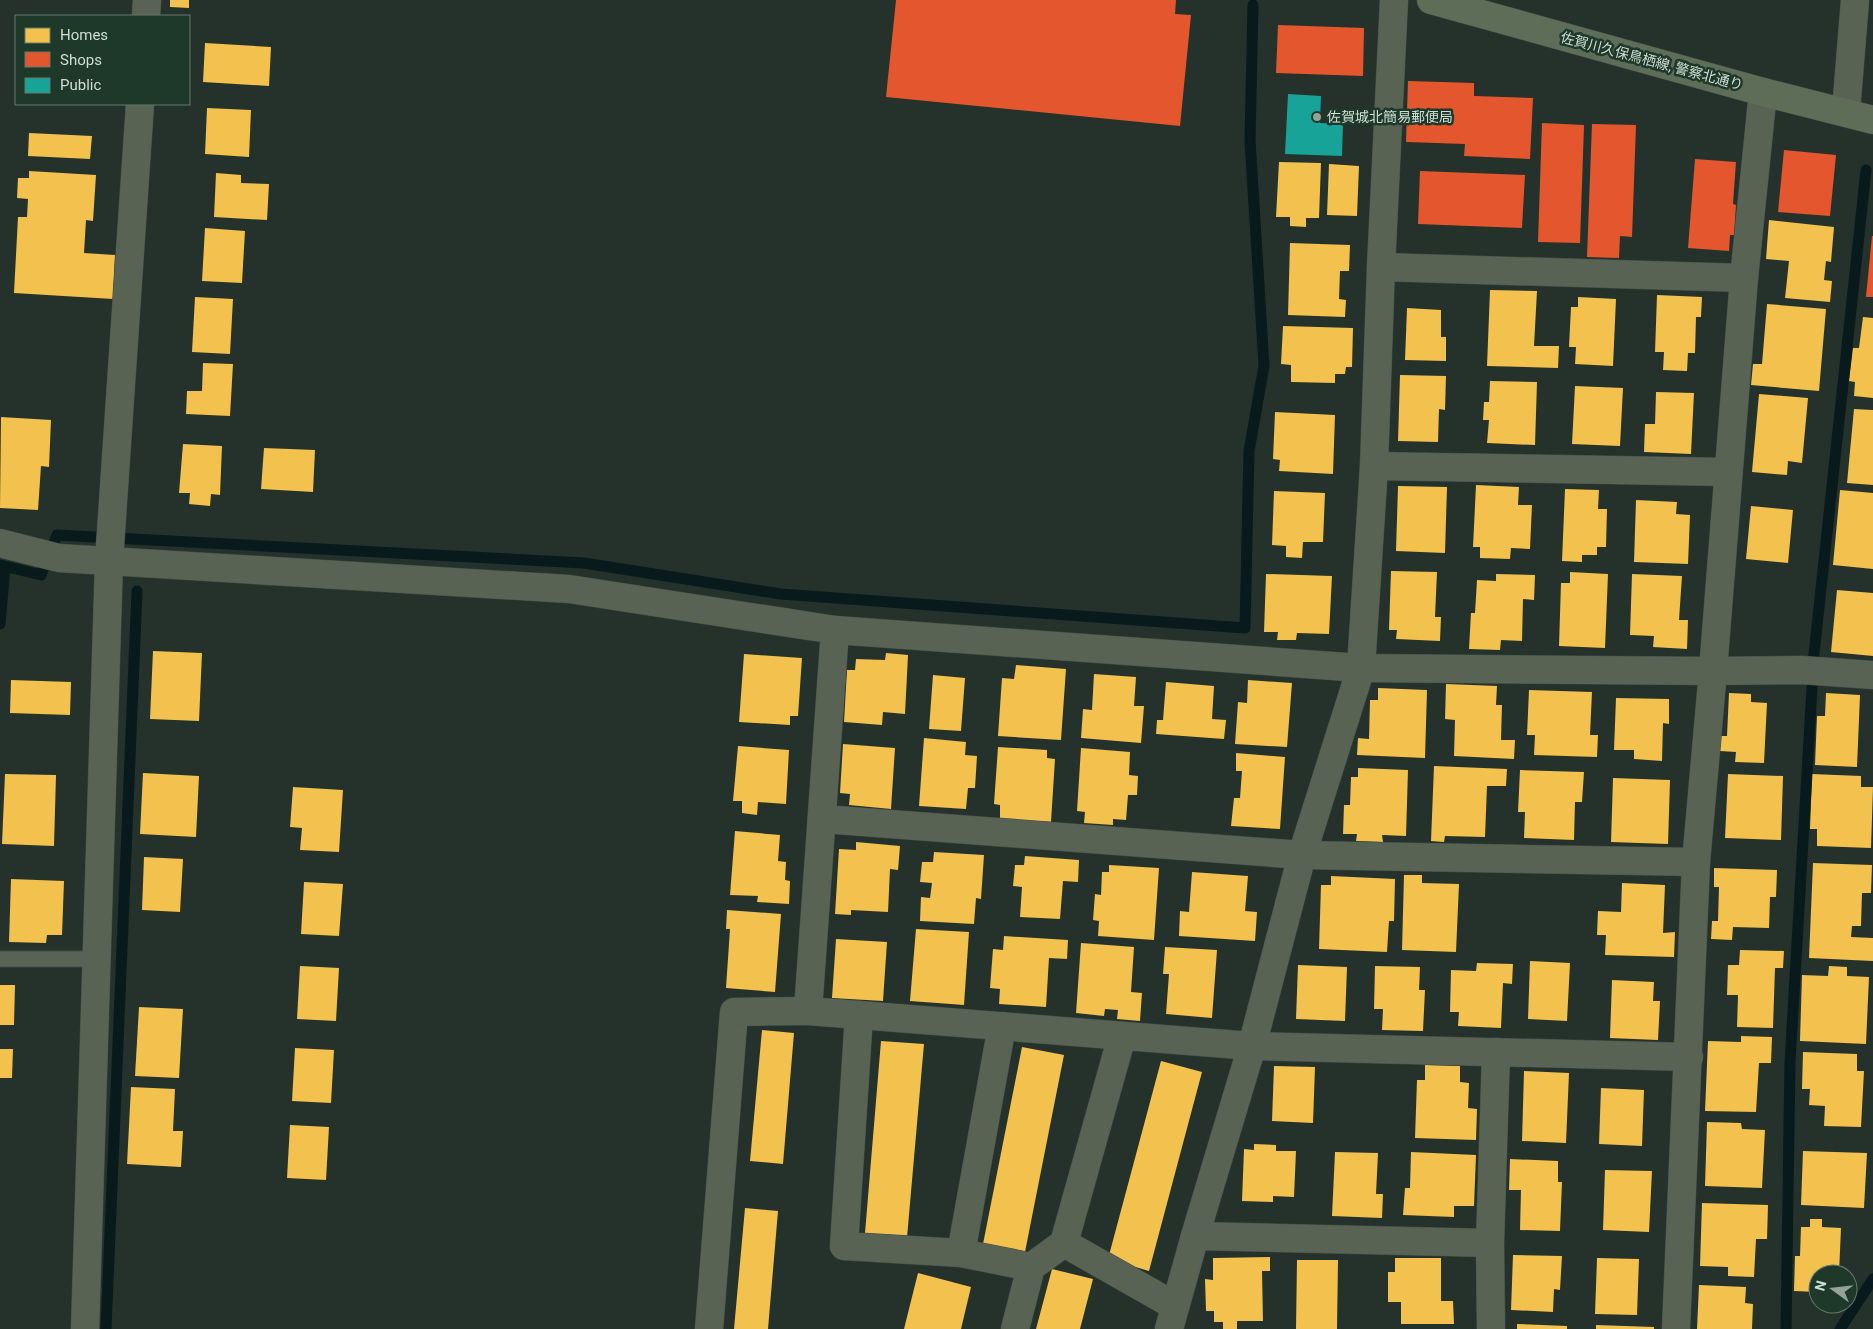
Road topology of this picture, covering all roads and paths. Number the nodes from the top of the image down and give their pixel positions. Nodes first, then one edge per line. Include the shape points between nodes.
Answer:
1 (147, 0) edge
2 (1394, 0) edge
3 (1431, 0) edge
4 (1855, 0) edge
5 (146, 15) edge
6 (1763, 92) junction
7 (140, 105) edge
8 (1846, 112) junction
9 (1873, 120) edge
10 (1381, 267) junction
11 (1744, 278) junction
12 (1374, 466) junction
13 (1728, 472) junction
14 (0, 543) edge
15 (109, 561) junction
16 (835, 630) junction
17 (1361, 668) junction
18 (1713, 671) junction
19 (1873, 675) edge
20 (822, 818) junction
21 (1302, 855) junction
22 (1696, 862) junction
23 (0, 959) edge
24 (97, 959) junction
25 (808, 1011) junction
26 (859, 1015) junction
27 (1002, 1026) junction
28 (1122, 1036) junction
29 (1252, 1046) junction
30 (1496, 1052) junction
31 (1689, 1057) junction
32 (1194, 1236) junction
33 (1490, 1242) junction
34 (1064, 1243) junction
35 (961, 1253) junction
36 (1031, 1267) junction
37 (1172, 1317) edge
38 (85, 1329) edge
39 (710, 1329) edge
40 (1015, 1329) edge
41 (1491, 1329) edge
42 (1676, 1329) edge

1 - 5 street
2 - 10 street
3 - 6 main road, 佐賀川久保鳥栖線, 警察北通り
4 - 8 street
6 - 8 main road, 佐賀川久保鳥栖線, 警察北通り
6 - 11 street
7 - 15 street
8 - 9 main road, 佐賀川久保鳥栖線, 警察北通り
10 - 11 street
10 - 12 street
11 - 13 street
12 - 13 street
12 - 17 street
13 - 18 street
14 - 15 street via 48,555
15 - 16 street via 569,589
15 - 24 street
16 - 17 street
16 - 20 street
17 - 18 street
17 - 21 street
18 - 19 street
18 - 22 street
20 - 21 street
20 - 25 street
21 - 22 street
21 - 29 street
22 - 31 street
23 - 24 lane
24 - 38 street
25 - 26 street
25 - 39 street via 734,1012
26 - 27 street
26 - 35 street via 844,1246
27 - 28 street
27 - 35 street
28 - 29 street
28 - 34 street
29 - 30 street
29 - 32 street
30 - 31 street
30 - 33 street
31 - 42 street
32 - 33 street
32 - 37 street
33 - 41 street
34 - 36 street
34 - 37 street
35 - 36 street
36 - 40 street

